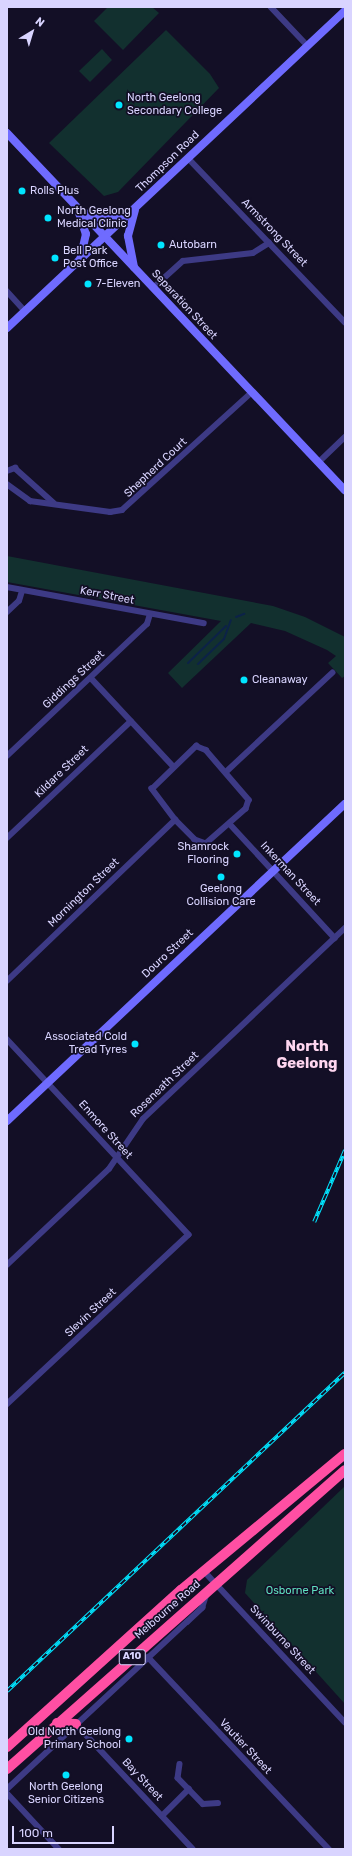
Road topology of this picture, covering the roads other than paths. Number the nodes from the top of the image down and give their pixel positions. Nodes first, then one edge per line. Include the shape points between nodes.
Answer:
1 (271, 7) edge
2 (345, 11) edge
3 (308, 46) junction
4 (7, 133) edge
5 (189, 159) junction
6 (78, 208) junction
7 (133, 210) junction
8 (104, 237) junction
9 (269, 243) junction
10 (80, 260) junction
11 (135, 269) junction
12 (153, 288) junction
13 (7, 291) edge
14 (25, 311) junction
15 (345, 322) edge
16 (7, 328) edge
17 (252, 392) junction
18 (345, 437) edge
19 (319, 462) junction
20 (7, 471) edge
21 (7, 484) edge
22 (345, 491) edge
23 (54, 503) junction
24 (7, 587) edge
25 (22, 590) junction
26 (7, 612) edge
27 (150, 614) junction
28 (204, 623) dead end
29 (332, 673) dead end
30 (91, 678) junction
31 (131, 721) junction
32 (7, 756) edge
33 (173, 766) junction
34 (227, 771) junction
35 (345, 804) edge
36 (175, 820) junction
37 (230, 824) junction
38 (7, 838) edge
39 (273, 871) junction
40 (345, 928) edge
41 (335, 938) junction
42 (7, 981) edge
43 (7, 1038) edge
44 (48, 1083) junction
45 (7, 1121) edge
46 (117, 1158) junction
47 (189, 1235) joint
48 (7, 1264) edge
49 (7, 1405) edge
50 (345, 1454) edge
51 (345, 1470) edge
52 (204, 1571) junction
53 (217, 1585) junction
54 (207, 1593) junction
55 (148, 1657) junction
56 (71, 1711) junction
57 (345, 1722) edge
58 (57, 1723) junction
59 (76, 1724) junction
60 (46, 1733) junction
61 (8, 1746) edge
62 (180, 1764) dead end
63 (7, 1769) edge
64 (7, 1778) edge
65 (7, 1789) edge
66 (189, 1789) junction
67 (7, 1793) edge
68 (218, 1803) dead end
69 (162, 1816) junction
70 (59, 1849) edge
71 (193, 1849) edge
72 (329, 1849) edge

1 - 3 street
2 - 3 main road, Thompson Road
3 - 5 main road, Thompson Road
4 - 6 main road, Separation Street
5 - 7 main road, Thompson Road
5 - 9 street, Armstrong Street
6 - 7 main road via 103,220
6 - 8 main road, Separation Street
6 - 10 main road via 86,234
7 - 8 main road, Thompson Road
7 - 11 main road via 128,236
8 - 10 main road, Thompson Road
8 - 11 main road, Separation Street
9 - 12 street via 253,252 183,261
9 - 15 street, Armstrong Street
10 - 14 main road, Thompson Road
11 - 12 main road, Separation Street
12 - 17 main road, Separation Street
13 - 14 street
14 - 16 main road, Thompson Road
17 - 19 main road, Separation Street
17 - 23 street, Shepherd Court via 128,508 110,512
18 - 19 street
19 - 22 main road, Separation Street
20 - 23 street via 16,468
21 - 23 street, Shepherd Court via 23,498
24 - 25 street, Kerr Street
25 - 26 street via 19,601
25 - 27 street, Kerr Street
27 - 28 street, Kerr Street
27 - 30 street, Giddings Street via 147,624
29 - 34 street
30 - 31 street
30 - 32 street, Giddings Street
31 - 33 street
31 - 38 street, Kildare Street
33 - 34 street via 190,750 201,747
33 - 36 street via 152,789
34 - 37 street via 250,800
35 - 39 main road, Douro Street
36 - 37 street via 195,840 206,844
36 - 42 street, Mornington Street
37 - 39 street, Inkerman Street
39 - 41 street, Inkerman Street
39 - 44 main road, Douro Street
40 - 41 street, Roseneath Street
41 - 46 street, Roseneath Street via 143,1118
43 - 44 street, Enmore Street
44 - 45 main road, Douro Street
44 - 46 street, Enmore Street
46 - 47 street, Enmore Street
46 - 48 street, Roseneath Street
47 - 49 street, Slevin Street
50 - 52 highway, Melbourne Road / A10
51 - 53 highway, Melbourne Road / A10
52 - 53 street, Swinburne Street
52 - 61 highway, Melbourne Road / A10
53 - 54 highway, Melbourne Road / A10
53 - 57 street, Swinburne Street
54 - 55 street via 202,1608
54 - 56 highway, Melbourne Road / A10
55 - 59 street
55 - 72 street, Vautier Street
56 - 58 highway, Melbourne Road / A10
56 - 61 highway via 62,1707 28,1736
58 - 59 highway
58 - 60 highway, Melbourne Road / A10
59 - 65 street
59 - 69 street, Bay Street
60 - 63 highway, Melbourne Road / A10
60 - 64 highway
62 - 66 street via 178,1778
66 - 68 street via 203,1804
66 - 69 street
67 - 70 street
69 - 71 street, Bay Street

